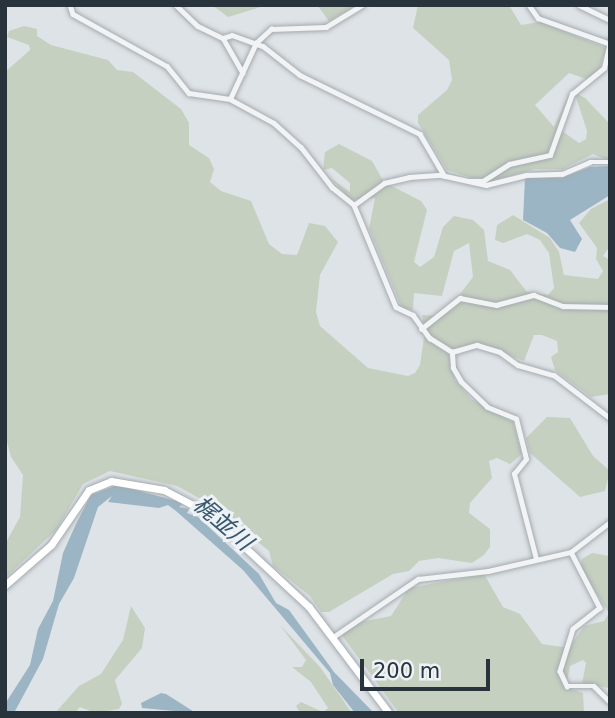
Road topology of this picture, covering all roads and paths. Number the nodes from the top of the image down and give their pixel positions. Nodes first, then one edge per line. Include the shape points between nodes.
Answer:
1 (70, 5) edge
2 (176, 5) edge
3 (362, 5) edge
4 (529, 5) edge
5 (579, 5) edge
6 (610, 20) edge
7 (223, 38) junction
8 (609, 42) edge
9 (256, 43) junction
10 (243, 73) junction
11 (230, 99) junction
12 (610, 162) edge
13 (444, 175) junction
14 (457, 180) junction
15 (355, 205) junction
16 (610, 307) edge
17 (421, 329) junction
18 (452, 352) junction
19 (610, 418) edge
20 (610, 522) edge
21 (572, 552) junction
22 (536, 559) junction
23 (5, 586) edge
24 (333, 638) junction
25 (610, 702) edge
26 (389, 713) edge

1 - 11 street via 73,14 167,66 189,93
2 - 7 street via 191,22
3 - 9 street via 326,27 275,28
4 - 8 street via 538,18
5 - 6 street
7 - 9 street via 232,35
7 - 10 street
8 - 14 street via 604,68 572,94 558,144 546,158 509,164 483,181
9 - 10 street
9 - 13 street via 275,52 300,75 420,134
10 - 11 street
11 - 15 street via 286,134
12 - 14 street via 590,162 562,174 526,175 486,185
13 - 14 street
13 - 15 street via 395,180
15 - 17 street via 393,300 400,310 413,315
16 - 17 street via 563,306 534,295 496,304 460,298
17 - 18 street
18 - 19 street via 477,345 500,352 518,365 554,375
18 - 22 street via 453,368 461,382 487,407 516,419 526,459 514,474
20 - 21 street
21 - 22 street
21 - 25 street via 600,608 573,629 560,671 567,686 594,686
22 - 24 street via 488,571 418,579
23 - 24 main road via 58,537 89,489 122,481 180,496 208,513 309,607
24 - 26 main road

